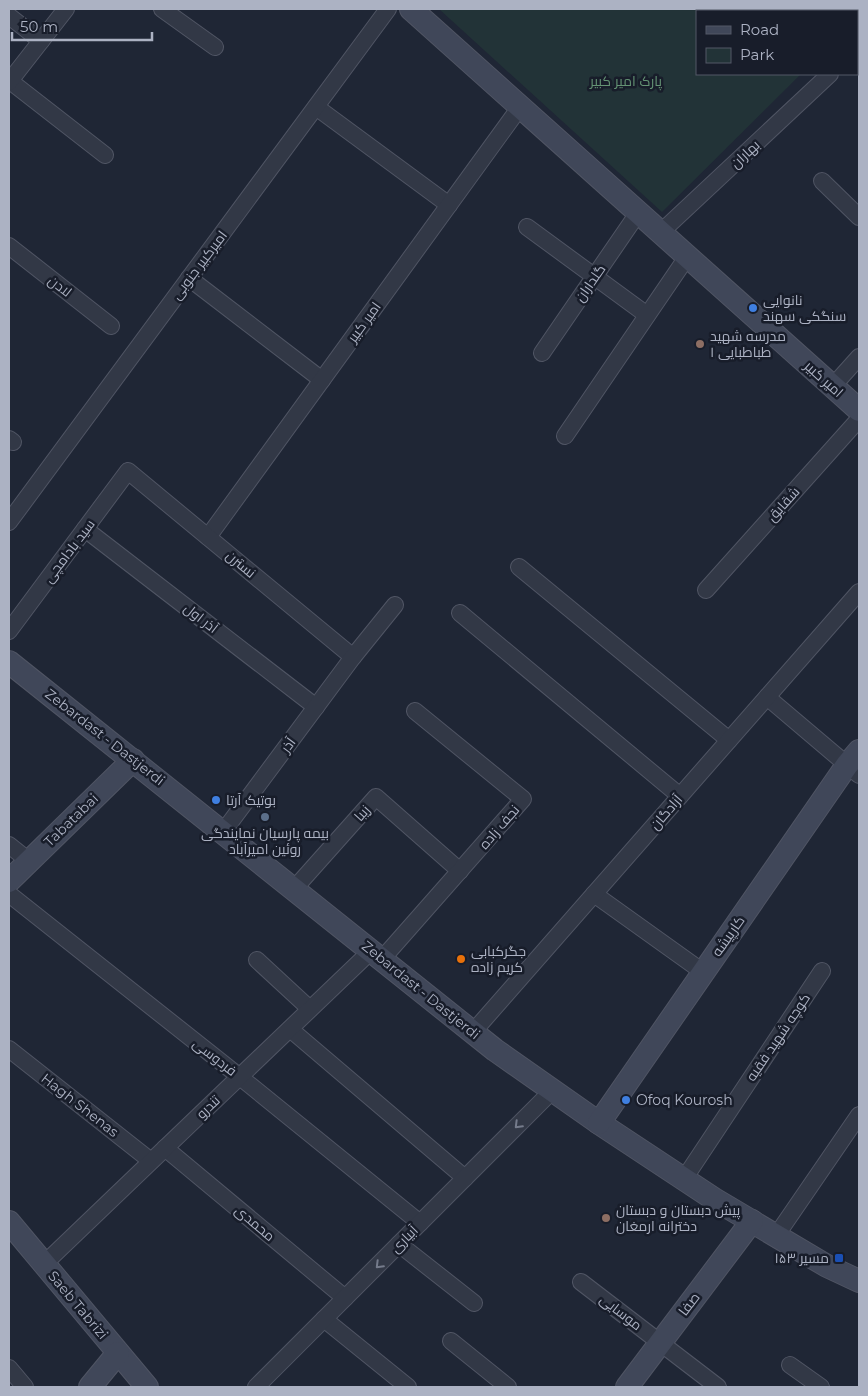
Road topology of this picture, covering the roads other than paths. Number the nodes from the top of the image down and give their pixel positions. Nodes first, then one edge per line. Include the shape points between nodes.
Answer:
1 (66, 9) edge
2 (162, 9) edge
3 (388, 9) edge
4 (411, 9) edge
5 (9, 16) edge
6 (41, 41) junction
7 (215, 47) dead end
8 (829, 75) edge
9 (9, 81) edge
10 (316, 107) junction
11 (520, 107) junction
12 (105, 155) dead end
13 (822, 181) dead end
14 (448, 205) junction
15 (638, 213) junction
16 (859, 217) edge
17 (527, 227) dead end
18 (660, 234) junction
19 (9, 246) edge
20 (687, 257) junction
21 (594, 277) junction
22 (189, 278) junction
23 (647, 315) junction
24 (111, 326) dead end
25 (542, 353) dead end
26 (859, 357) edge
27 (322, 380) junction
28 (833, 386) junction
29 (859, 410) edge
30 (859, 419) edge
31 (565, 436) dead end
32 (128, 471) joint
33 (9, 522) edge
34 (85, 529) junction
35 (208, 537) junction
36 (519, 567) dead end
37 (706, 590) dead end
38 (859, 592) edge
39 (395, 605) dead end
40 (853, 611) edge
41 (460, 613) dead end
42 (9, 631) edge
43 (353, 658) junction
44 (10, 665) edge
45 (767, 697) junction
46 (316, 708) junction
47 (415, 711) dead end
48 (729, 740) junction
49 (133, 760) junction
50 (855, 764) edge
51 (680, 796) junction
52 (223, 832) junction
53 (9, 845) edge
54 (29, 861) junction
55 (460, 871) junction
56 (9, 881) edge
57 (294, 889) junction
58 (9, 894) edge
59 (594, 894) junction
60 (377, 955) junction
61 (257, 960) dead end
62 (822, 971) dead end
63 (703, 972) junction
64 (310, 1009) junction
65 (290, 1029) junction
66 (473, 1032) junction
67 (9, 1049) edge
68 (240, 1077) junction
69 (553, 1090) junction
70 (859, 1115) edge
71 (599, 1123) junction
72 (165, 1148) junction
73 (151, 1161) junction
74 (465, 1178) junction
75 (684, 1179) junction
76 (752, 1221) junction
77 (9, 1222) edge
78 (420, 1224) junction
79 (776, 1236) junction
80 (399, 1244) junction
81 (44, 1264) junction
82 (859, 1281) edge
83 (581, 1282) dead end
84 (346, 1298) junction
85 (474, 1303) dead end
86 (324, 1319) junction
87 (451, 1341) dead end
88 (660, 1343) junction
89 (118, 1354) junction
90 (790, 1365) dead end
91 (9, 1368) edge
92 (25, 1387) edge
93 (90, 1387) edge
94 (147, 1387) edge
95 (256, 1387) edge
96 (408, 1387) edge
97 (508, 1387) edge
98 (627, 1387) edge
99 (718, 1387) edge
100 (821, 1387) edge

1 - 6 street
2 - 7 street
3 - 10 street, امیرکبیر جنوبی
4 - 11 main road, امیر کبیر
5 - 6 street
6 - 9 street
8 - 18 street, بهاران
9 - 12 street
10 - 14 street
10 - 22 street, امیرکبیر جنوبی
11 - 14 street, امیر کبیر
11 - 15 main road, امیر کبیر
13 - 16 street
14 - 27 street, امیر کبیر
15 - 18 main road, امیر کبیر
15 - 21 street, گلداران
17 - 21 street
18 - 20 main road, امیر کبیر
19 - 24 street, لادن
20 - 23 street
20 - 28 main road, امیر کبیر
21 - 23 street
21 - 25 street, گلداران
22 - 27 street
22 - 33 street, امیرکبیر جنوبی
23 - 31 street
26 - 28 street
27 - 35 street, امیر کبیر
28 - 29 main road, امیر کبیر
30 - 37 street, شقایق
32 - 34 street, سید بادامچی
32 - 35 street, نسترن
34 - 42 street, سید بادامچی
34 - 46 street, آذر اول
35 - 43 street, نسترن
36 - 48 street
38 - 40 street, آزادگان
39 - 43 street, آذر
40 - 45 street, آزادگان
41 - 51 street
43 - 46 street, آذر
44 - 49 main road, Zebardast - Dastjerdi
45 - 48 street, آزادگان
45 - 50 street
46 - 52 street, آذر
47 - 55 street, نجف زاده via 523,798
48 - 51 street, آزادگان
49 - 52 main road, Zebardast - Dastjerdi
49 - 54 main road, Tabatabai
50 - 63 main road, کارپیشه
51 - 59 street, آزادگان
52 - 57 main road, Zebardast - Dastjerdi
53 - 54 street
54 - 56 main road, Tabatabai
55 - 57 street, زیبا via 376,797
55 - 60 street, نجف زاده
57 - 60 main road, Zebardast - Dastjerdi
58 - 68 street, فردوسی
59 - 63 street
59 - 66 street, آزادگان
60 - 64 street, تندرو
60 - 66 main road, Zebardast - Dastjerdi
61 - 64 street
62 - 75 street, کوچه شهید فقیه
63 - 71 main road, کارپیشه
64 - 65 street, تندرو
65 - 68 street, تندرو
65 - 74 street
66 - 69 main road, Zebardast - Dastjerdi
67 - 73 street, Hagh Shenas
68 - 72 street, تندرو
68 - 78 street, فردوسی
69 - 71 main road, Zebardast - Dastjerdi
69 -> 74 street, آبیاری
70 - 79 street
71 - 75 main road, Zebardast - Dastjerdi
72 - 73 street, تندرو
72 - 84 street, محمدی
73 - 81 street, تندرو
74 - 78 street, آبیاری
75 - 76 main road, Zebardast - Dastjerdi
76 - 79 main road, Zebardast - Dastjerdi
76 - 88 main road, صفا
77 - 81 main road, Saeb Tabrizi
78 - 80 street, آبیاری
79 - 82 main road, Zebardast - Dastjerdi
80 -> 84 street, آبیاری
80 - 85 street
81 - 89 main road, Saeb Tabrizi
83 - 88 street, موسایی
84 - 86 street, آبیاری
86 - 95 street, آبیاری
86 - 96 street
87 - 97 street
88 - 98 main road, صفا
88 - 99 street, موسایی
89 - 93 main road
89 - 94 main road, Saeb Tabrizi
90 - 100 street
91 - 92 street

